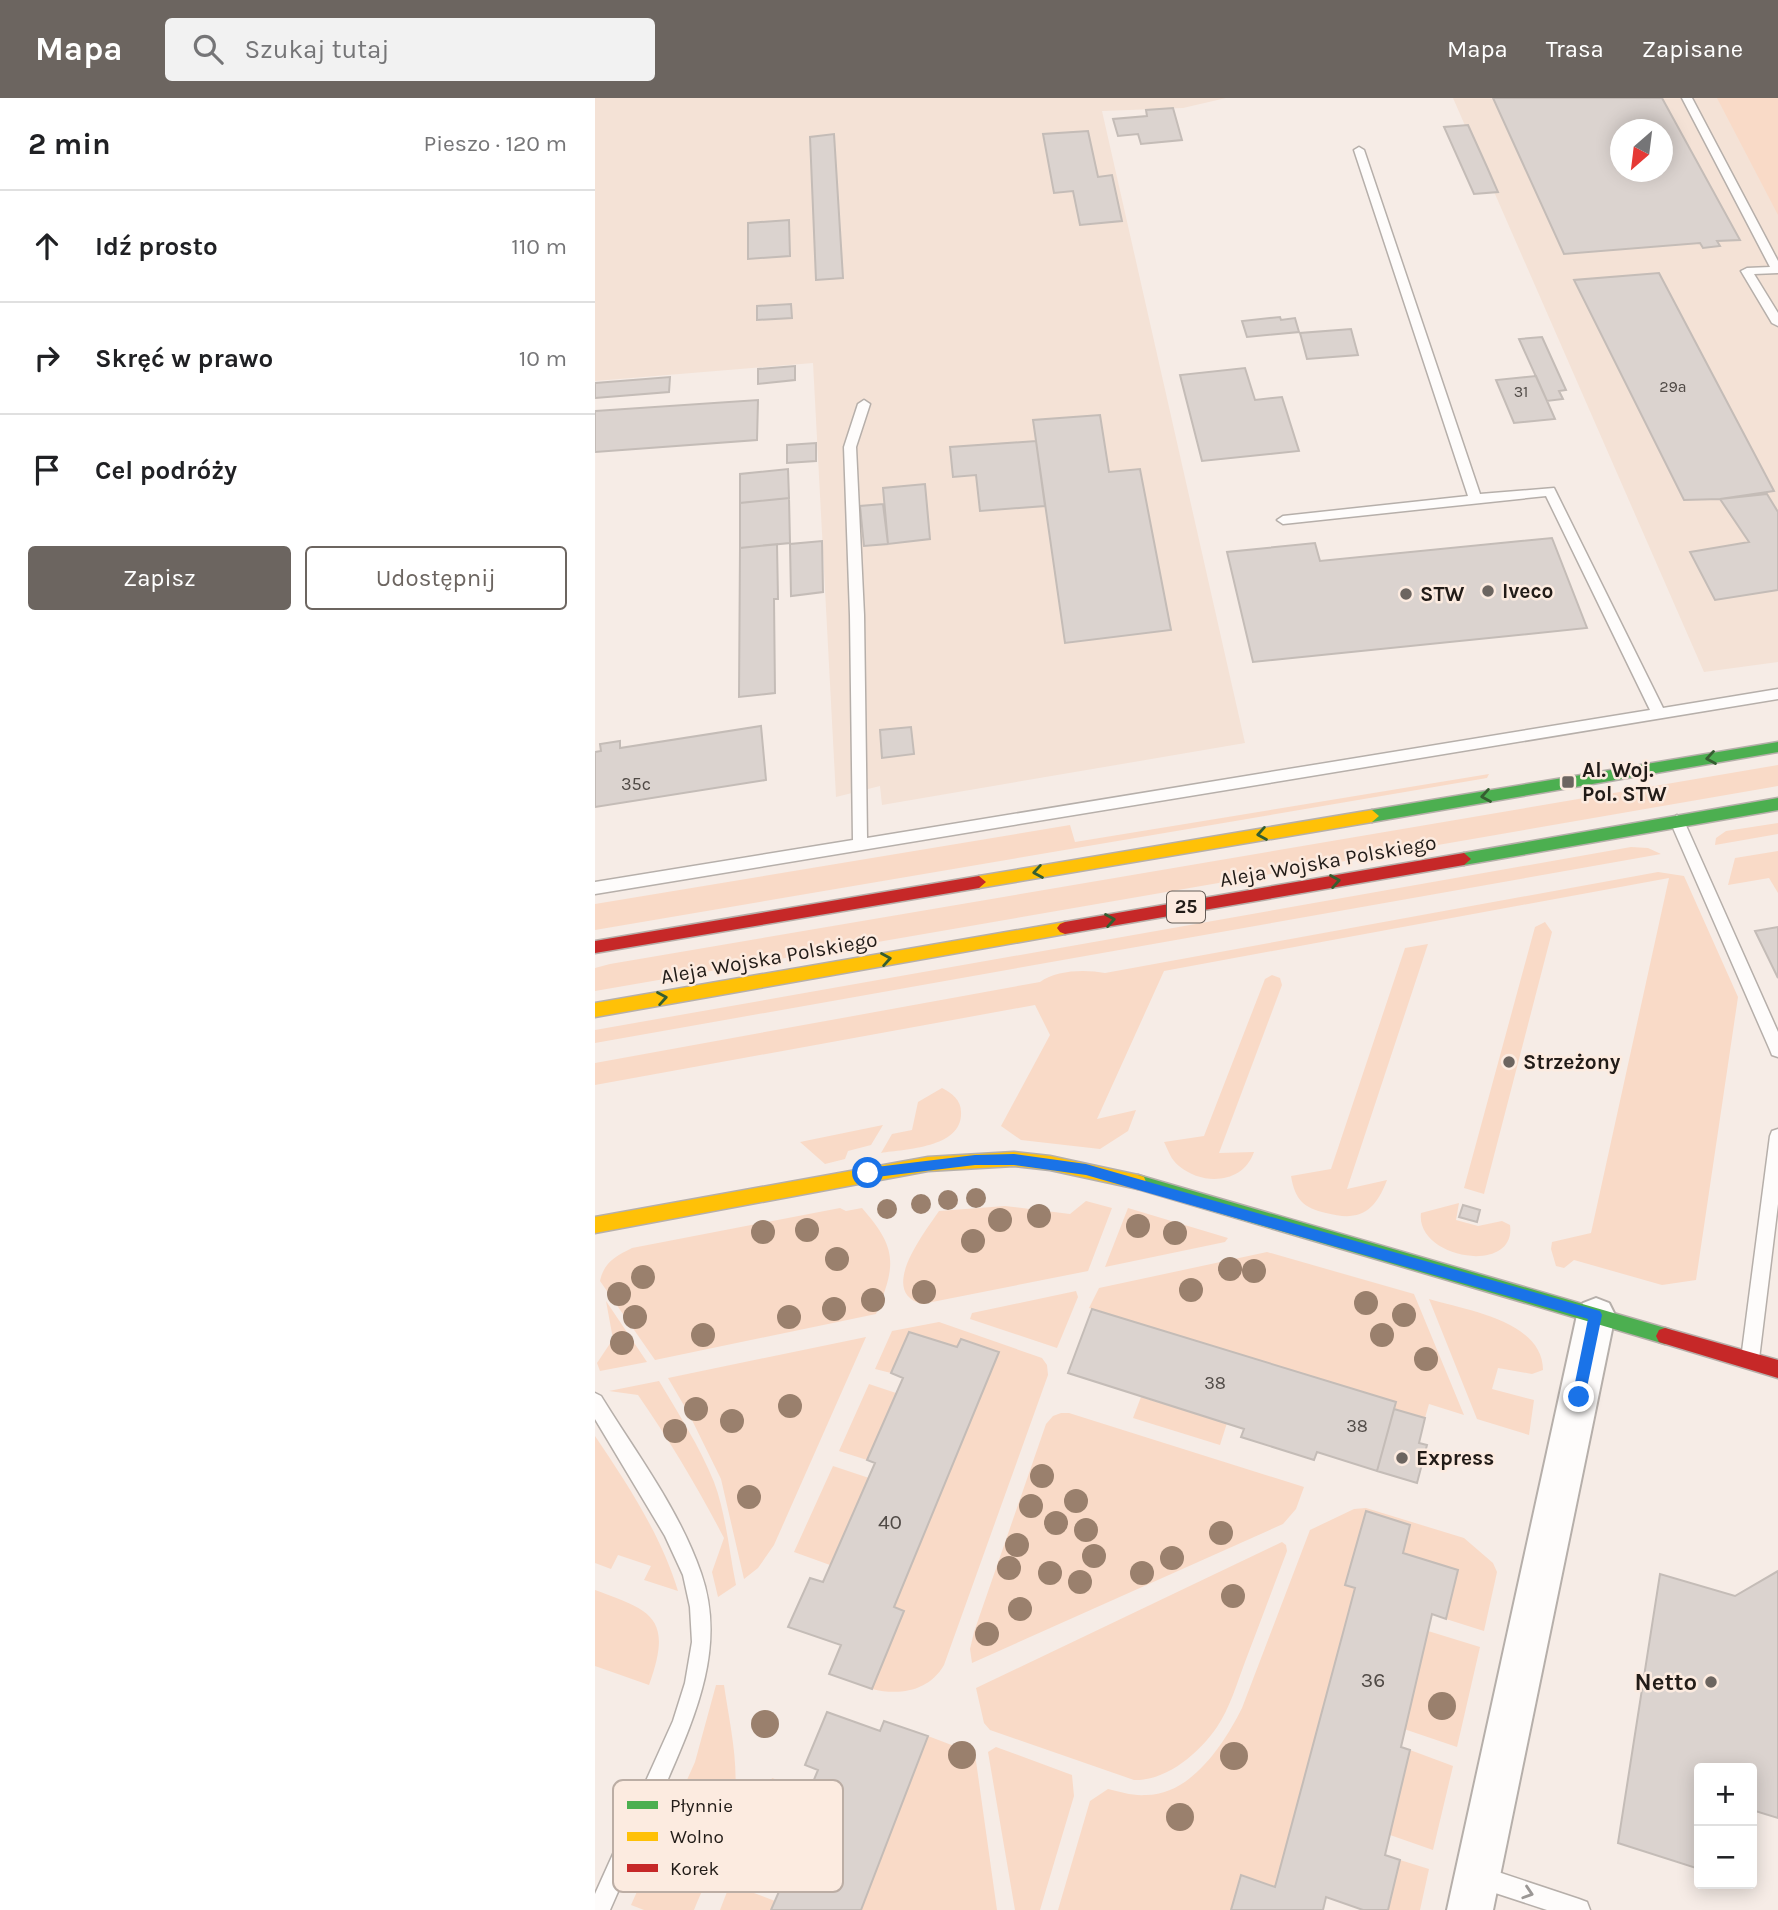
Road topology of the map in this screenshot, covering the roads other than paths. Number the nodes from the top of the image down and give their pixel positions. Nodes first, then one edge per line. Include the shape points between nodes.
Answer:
1 (1687, 98) edge
2 (1359, 150) dead end
3 (1778, 323) edge
4 (864, 404) dead end
5 (1475, 499) junction
6 (1283, 520) dead end
7 (1778, 694) edge
8 (1659, 713) junction
9 (1778, 747) edge
10 (1778, 804) edge
11 (1677, 821) junction
12 (860, 845) junction
13 (595, 888) edge
14 (595, 947) edge
15 (595, 1010) edge
16 (1778, 1050) edge
17 (1778, 1136) edge
18 (595, 1225) edge
19 (1595, 1315) junction
20 (1750, 1361) junction
21 (1778, 1369) edge
22 (595, 1402) edge
23 (656, 1780) edge
24 (613, 1878) edge
25 (1474, 1893) edge
26 (599, 1910) edge
27 (1579, 1910) edge

1 - 3 lane via 1777,270 1747,271
2 - 5 lane
4 - 12 lane via 850,447
5 - 6 lane
5 - 8 lane via 1550,491
7 - 8 lane
8 - 12 lane
9 -> 14 main road, Aleja Wojska Polskiego
10 - 11 main road, Aleja Wojska Polskiego / 25
15 -> 11 main road, Aleja Wojska Polskiego / 25
11 - 16 lane
12 - 13 lane
17 - 20 lane
18 - 19 main road via 885,1170 1014,1159 1127,1179
19 - 20 main road
19 - 25 street
20 - 21 main road
22 - 23 lane via 672,1529 692,1574 700,1607 702,1642 695,1683
24 - 26 lane
25 -> 27 lane

